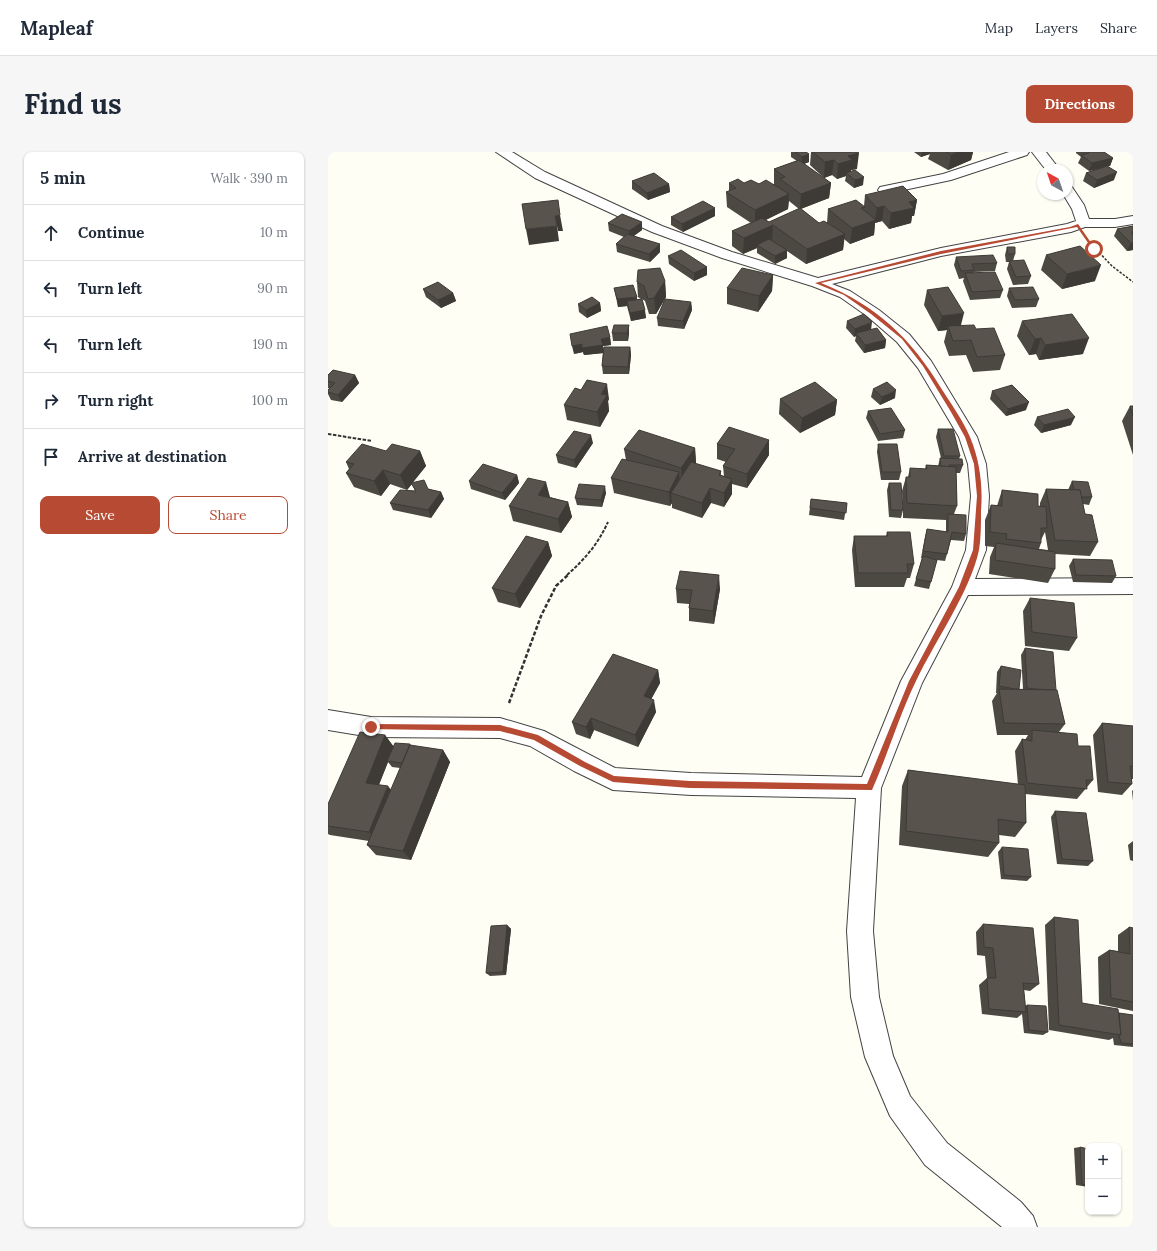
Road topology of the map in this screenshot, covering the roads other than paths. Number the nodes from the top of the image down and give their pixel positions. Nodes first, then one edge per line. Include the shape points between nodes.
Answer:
1 (503, 152) edge
2 (1022, 152) edge
3 (1039, 152) edge
4 (1048, 164) edge
5 (884, 190) edge
6 (1073, 198) edge
7 (1133, 220) edge
8 (1080, 224) junction
9 (817, 283) junction
10 (1133, 586) edge
11 (962, 587) junction
12 (328, 720) edge
13 (869, 788) junction
14 (1022, 1227) edge

1 - 9 street via 540,175 657,229 727,255
2 - 5 street via 946,177
3 - 4 street
6 - 8 street via 1080,207
7 - 8 street
8 - 9 street via 1071,228 941,252
9 - 11 street via 845,294 903,338 925,365 968,437 977,464 980,496 976,550
10 - 11 street
11 - 13 street via 912,681
12 - 13 street via 371,727 500,728 536,738 613,779 690,784
13 - 14 street via 862,864 860,931 865,997 879,1057 900,1106 936,1154 1010,1213

